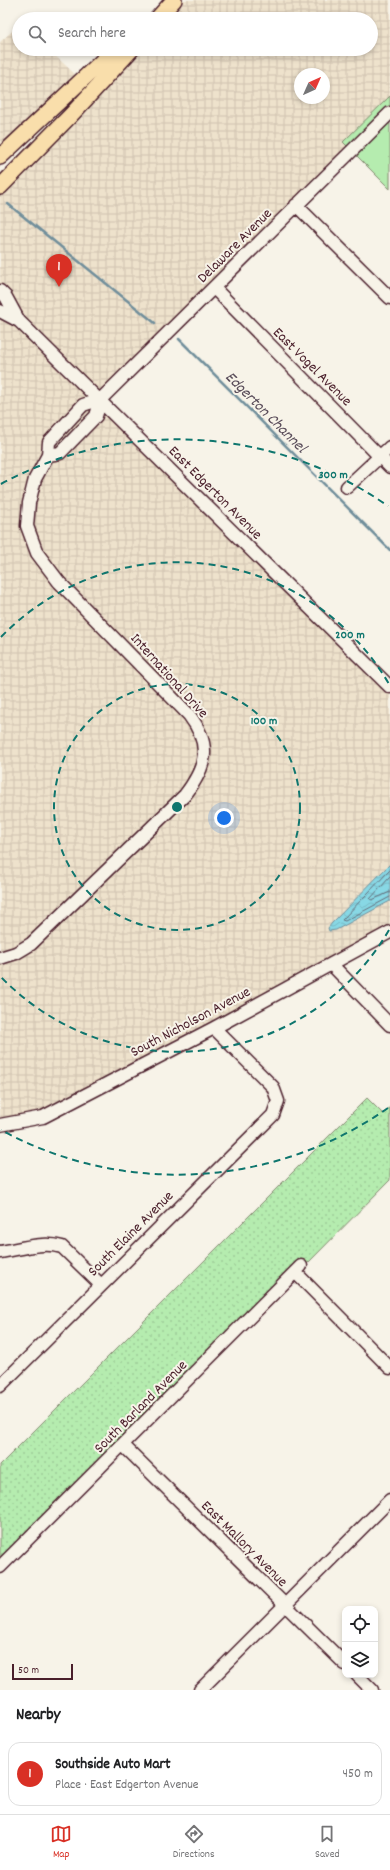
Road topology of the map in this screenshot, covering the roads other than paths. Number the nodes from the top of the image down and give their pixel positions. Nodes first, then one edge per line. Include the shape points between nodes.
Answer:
1 (174, 0) edge
2 (162, 12) edge
3 (107, 56) edge
4 (125, 56) edge
5 (48, 110) junction
6 (390, 113) edge
7 (61, 124) junction
8 (0, 157) edge
9 (0, 187) edge
10 (296, 205) junction
11 (214, 288) junction
12 (0, 291) edge
13 (390, 298) edge
14 (0, 311) edge
15 (19, 321) junction
16 (101, 399) junction
17 (390, 446) edge
18 (48, 454) junction
19 (380, 457) junction
20 (390, 467) edge
21 (347, 487) dead end
22 (390, 687) edge
23 (390, 932) edge
24 (0, 958) edge
25 (331, 964) junction
26 (390, 1025) edge
27 (214, 1028) junction
28 (0, 1125) edge
29 (0, 1252) edge
30 (101, 1285) junction
31 (390, 1368) edge
32 (0, 1386) edge
33 (123, 1445) junction
34 (390, 1500) edge
35 (0, 1567) edge
36 (285, 1605) junction
37 (342, 1661) edge
38 (359, 1678) edge
39 (200, 1690) edge
40 (372, 1690) edge

1 - 2 main road
3 - 5 main road
4 - 7 main road
5 - 7 main road
5 - 8 main road
6 - 10 street, Delaware Avenue
7 - 9 main road
10 - 11 street, Delaware Avenue
10 - 13 street
11 - 16 street, Delaware Avenue
11 - 19 street, East Vogel Avenue
12 - 15 street, East Edgerton Avenue
14 - 15 street, East Edgerton Avenue
15 - 16 street, East Edgerton Avenue
16 - 18 street, International Drive via 83,405 49,442
16 - 18 street via 96,416 60,453
16 - 22 street, East Edgerton Avenue
17 - 19 street
18 - 24 street, International Drive via 35,479 27,520 37,553 59,582 189,715 205,748 202,767 185,795 31,944 16,953
19 - 20 street, East Vogel Avenue
19 - 21 street
23 - 25 street, South Nicholson Avenue
25 - 26 street
25 - 27 street, South Nicholson Avenue
27 - 28 street, South Nicholson Avenue via 42,1116
27 - 30 street, South Elaine Avenue via 273,1087 278,1101 273,1115
29 - 30 street via 54,1244 62,1247
30 - 32 street, South Elaine Avenue
31 - 33 street, South Barland Avenue via 298,1269
33 - 35 street, South Barland Avenue
33 - 36 street, East Mallory Avenue
34 - 36 street
36 - 37 street, East Mallory Avenue
36 - 39 street
38 - 40 street

